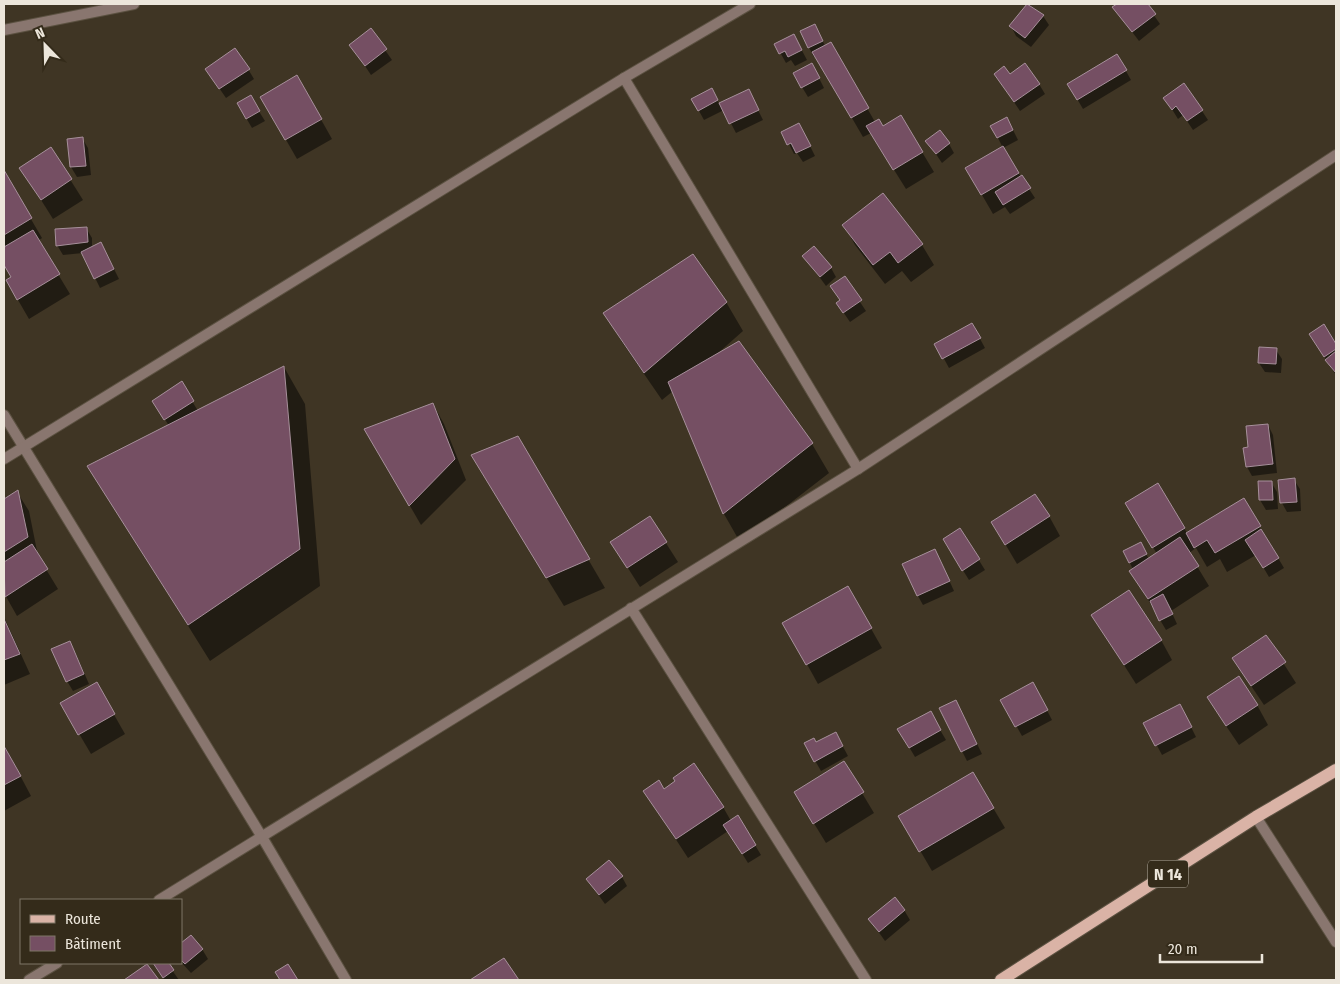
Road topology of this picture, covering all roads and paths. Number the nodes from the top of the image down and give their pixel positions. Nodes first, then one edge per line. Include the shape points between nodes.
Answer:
1 (134, 4) edge
2 (750, 4) edge
3 (4, 30) edge
4 (624, 78) junction
5 (1336, 155) edge
6 (4, 415) edge
7 (23, 448) junction
8 (4, 459) edge
9 (858, 469) junction
10 (631, 608) junction
11 (1336, 770) edge
12 (1256, 817) junction
13 (262, 837) junction
14 (161, 899) edge
15 (1336, 942) edge
16 (55, 964) edge
17 (29, 980) edge
18 (346, 980) edge
19 (866, 980) edge
20 (1001, 980) edge

1 - 3 street
2 - 4 street
4 - 7 street
4 - 9 street
5 - 9 street
6 - 7 street
7 - 8 street
7 - 13 street
9 - 10 street
10 - 13 street
10 - 19 street
11 - 12 main road, N 14
12 - 15 street
12 - 20 main road, N 14
13 - 14 street
13 - 18 street
16 - 17 street

